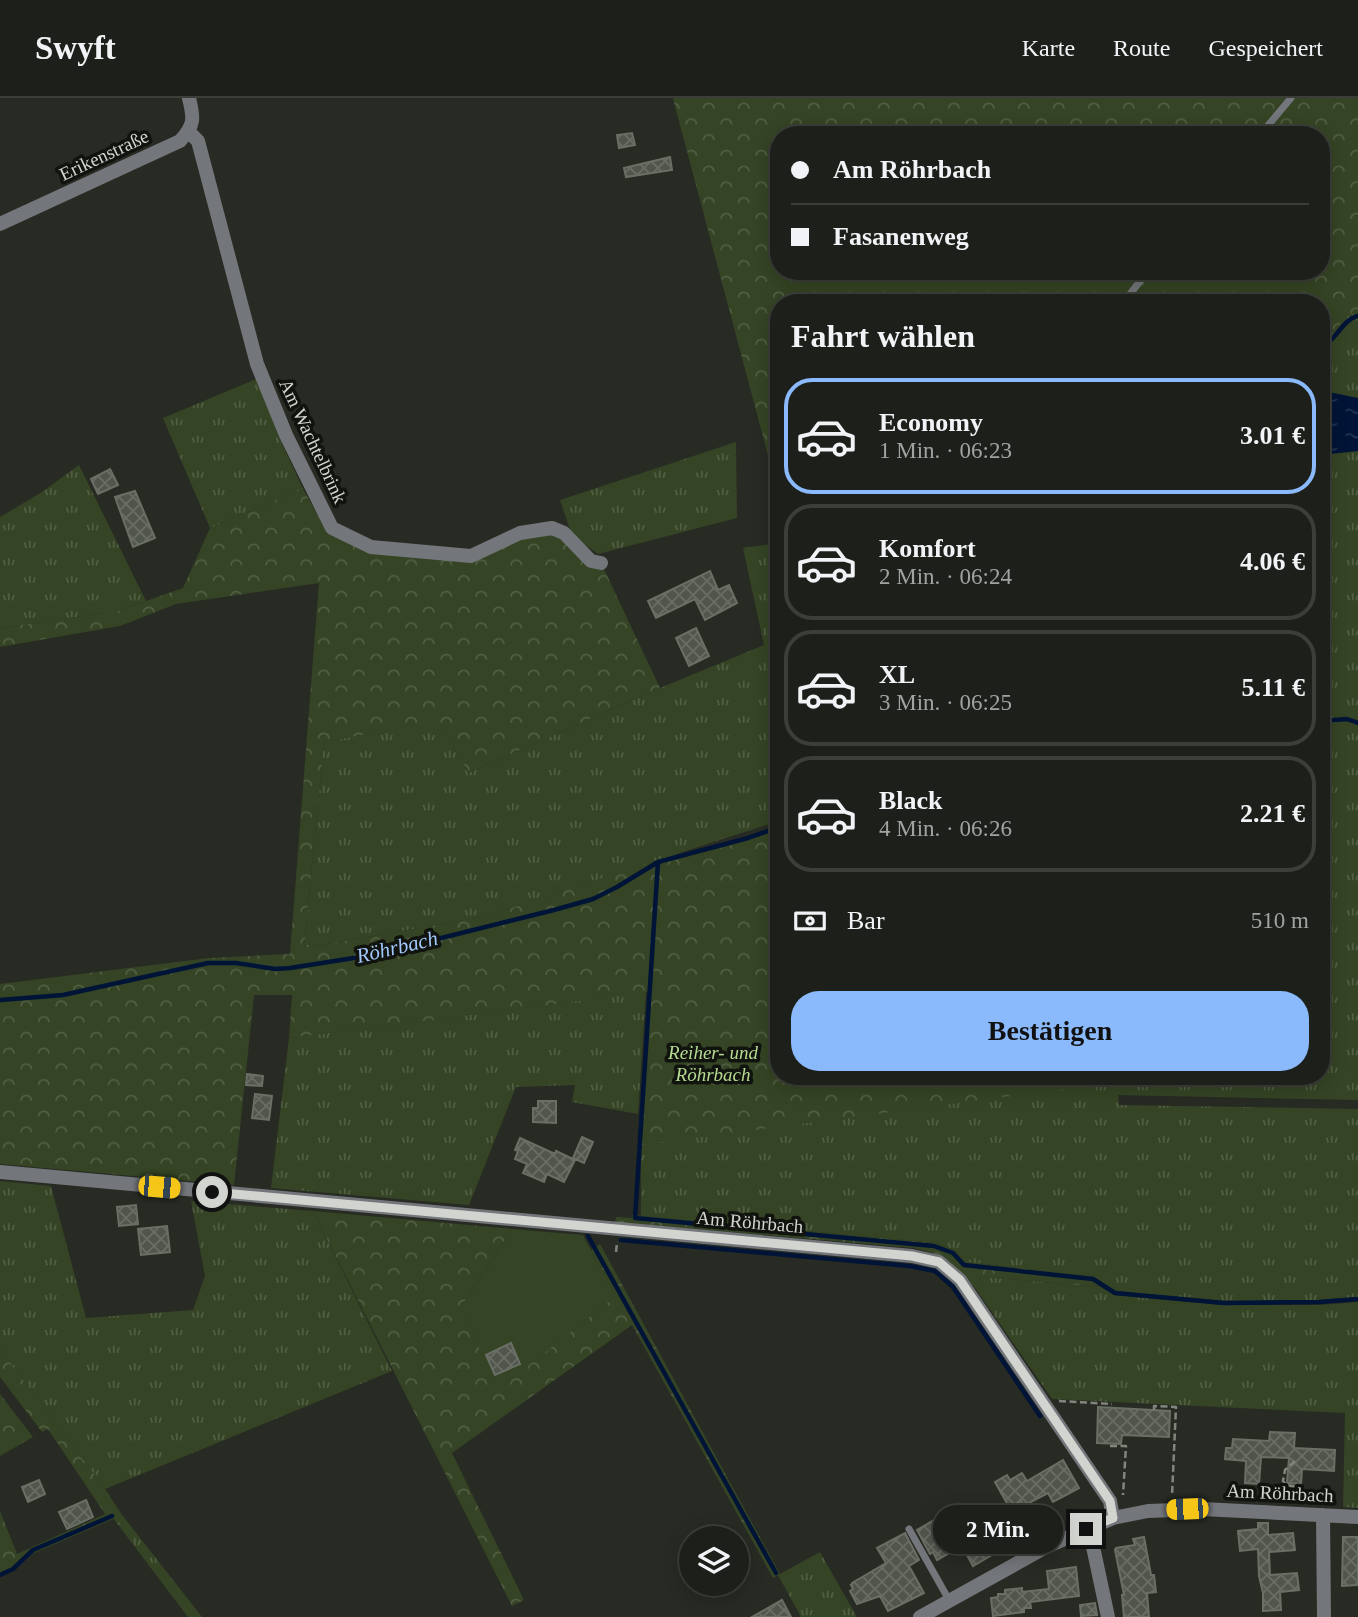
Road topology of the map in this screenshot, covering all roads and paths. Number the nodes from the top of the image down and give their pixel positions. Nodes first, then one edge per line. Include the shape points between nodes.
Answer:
1 (189, 98) edge
2 (1292, 98) edge
3 (1268, 126) edge
4 (189, 132) junction
5 (0, 224) edge
6 (601, 563) dead end
7 (0, 1172) edge
8 (1112, 1404) dead end
9 (1047, 1408) junction
10 (1154, 1410) dead end
11 (1110, 1446) dead end
12 (1295, 1461) dead end
13 (1297, 1487) dead end
14 (1110, 1501) junction
15 (1172, 1510) junction
16 (1323, 1515) junction
17 (1358, 1517) edge
18 (1113, 1518) junction
19 (909, 1529) dead end
20 (1086, 1529) junction
21 (950, 1601) junction
22 (920, 1617) edge
23 (1108, 1617) edge
24 (1324, 1617) edge

1 - 4 street via 193,113
2 - 3 lane
4 - 5 street, Erikenstraße via 180,141
4 - 6 street, Am Wachtelbrink via 198,141 257,364 332,528 371,547 471,556 520,533 552,528 564,533 591,561
7 - 9 street, Am Röhrbach via 939,1262 960,1280
8 - 9 path via 1058,1401
9 - 14 street, Am Röhrbach
10 - 15 path via 1154,1406 1176,1407
11 - 14 path via 1126,1446 1124,1494
12 - 13 path via 1285,1469 1283,1481
14 - 18 street, Am Röhrbach
15 - 16 street, Am Röhrbach
15 - 18 street, Am Röhrbach
16 - 17 street, Am Röhrbach
16 - 24 street
18 - 20 street
19 - 21 lane
20 - 21 street
20 - 23 street
21 - 22 street

